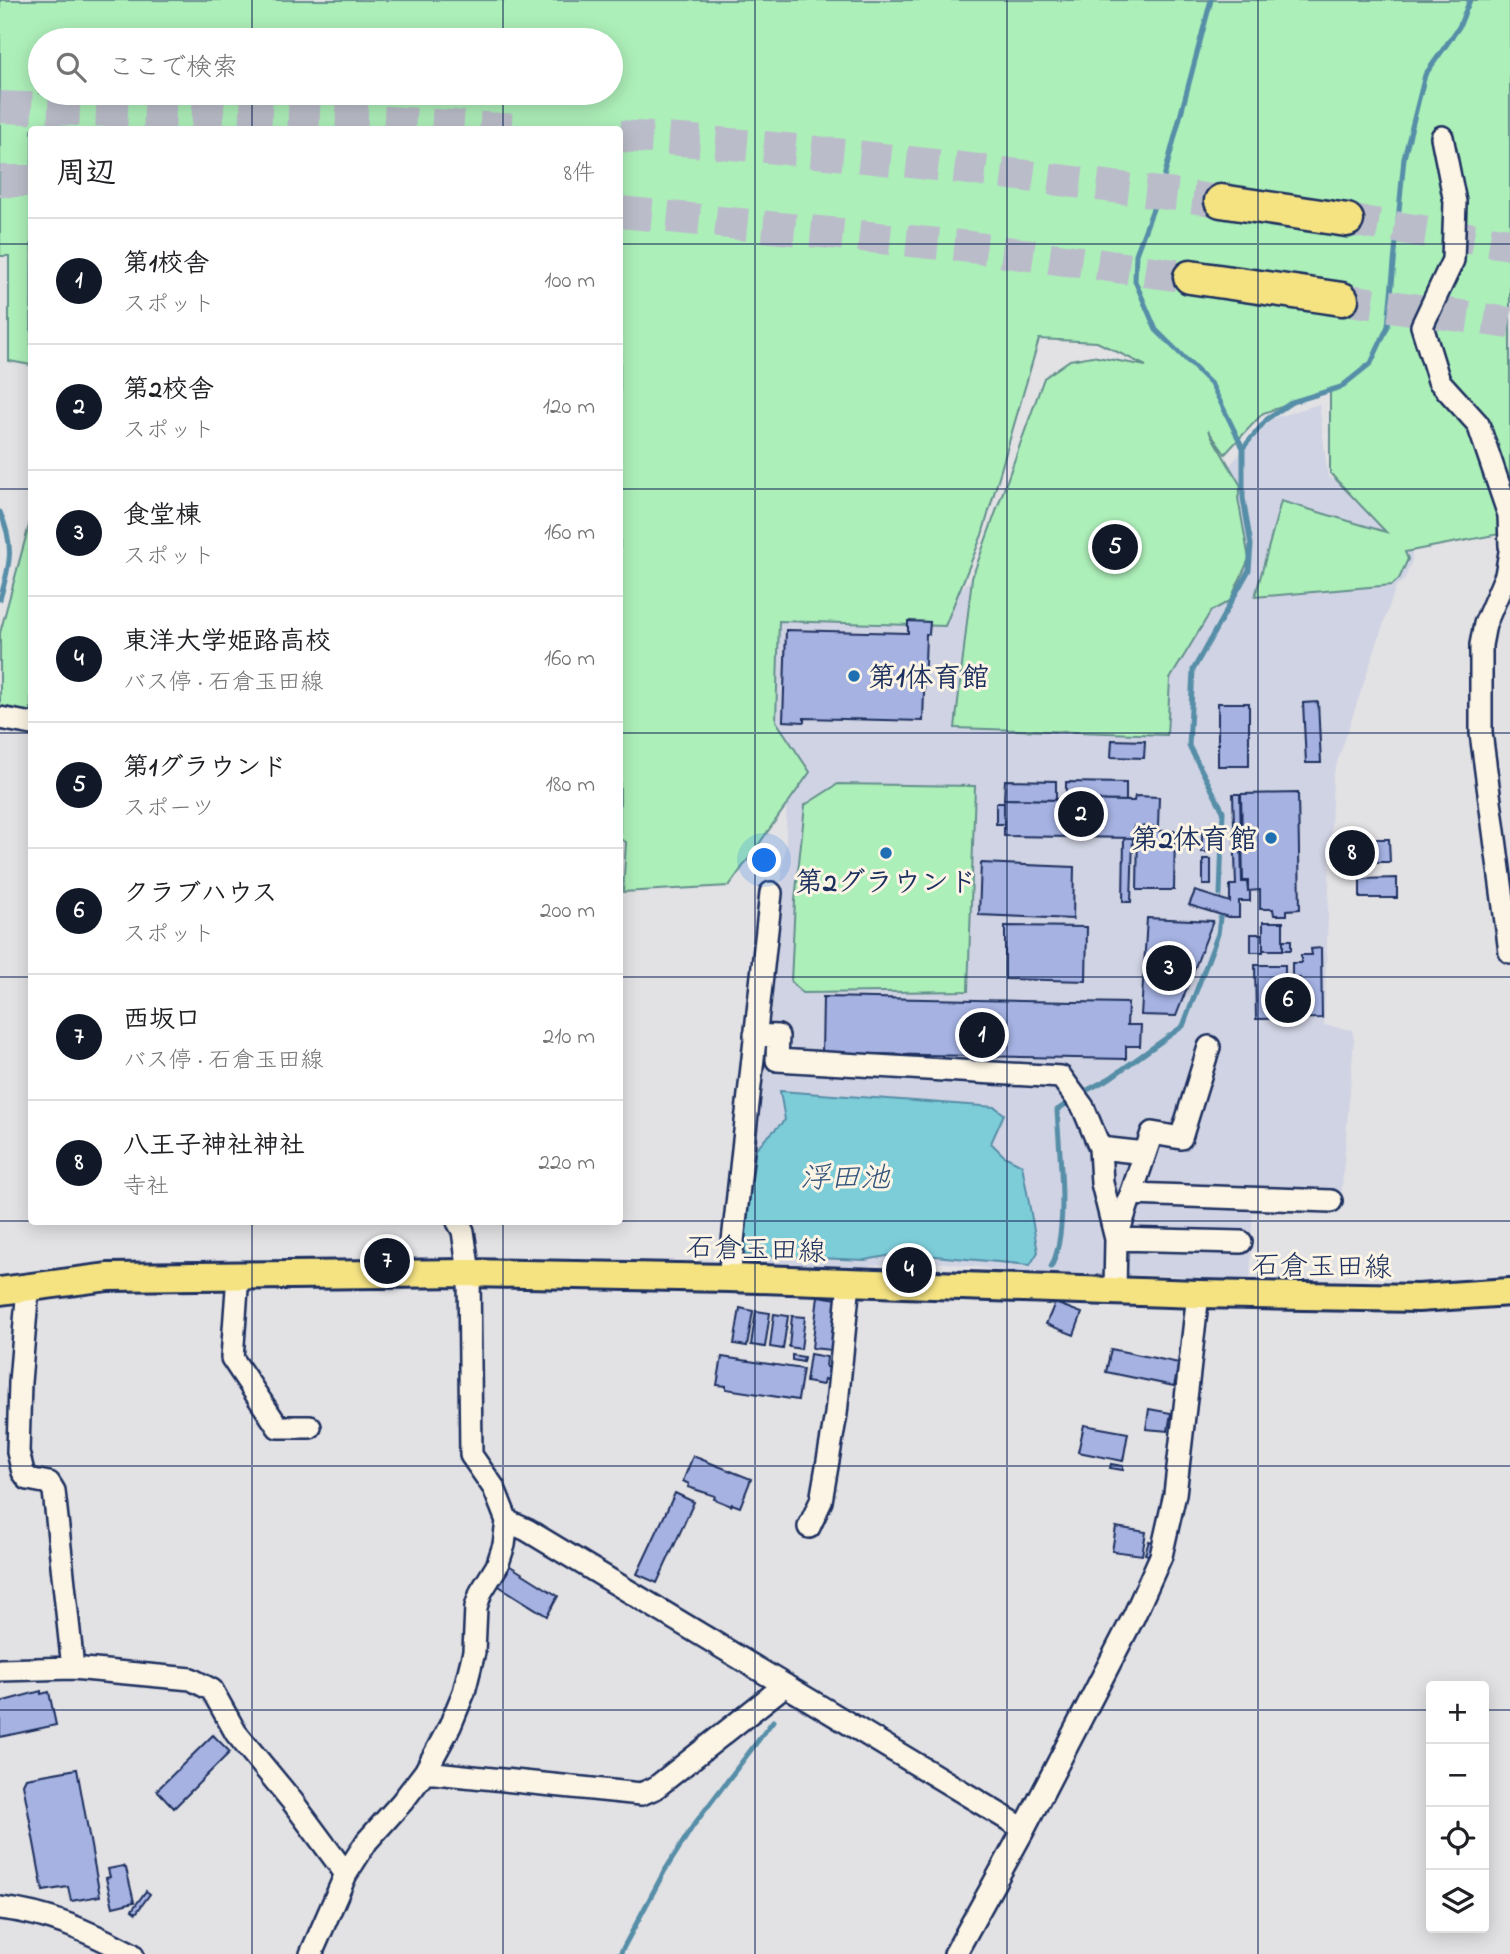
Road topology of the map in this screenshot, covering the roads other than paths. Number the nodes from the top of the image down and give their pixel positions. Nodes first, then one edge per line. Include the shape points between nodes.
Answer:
1 (1442, 137) dead end
2 (1221, 201) tunnel mouth
3 (1347, 220) tunnel mouth
4 (1190, 277) tunnel mouth
5 (1342, 299) tunnel mouth
6 (1510, 546) edge
7 (1510, 552) edge
8 (1508, 575) edge
9 (0, 718) edge
10 (28, 723) edge
11 (771, 892) dead end
12 (1508, 906) edge
13 (1510, 952) edge
14 (755, 1035) junction
15 (1209, 1046) dead end
16 (1100, 1148) junction
17 (1146, 1153) junction
18 (1131, 1194) junction
19 (1331, 1201) dead end
20 (460, 1225) edge
21 (1116, 1238) junction
22 (1241, 1242) dead end
23 (469, 1273) junction
24 (238, 1275) junction
25 (729, 1278) junction
26 (849, 1283) junction
27 (28, 1287) junction
28 (0, 1291) edge
29 (1115, 1291) junction
30 (1510, 1292) edge
31 (1198, 1294) junction
32 (310, 1427) dead end
33 (507, 1521) junction
34 (809, 1527) dead end
35 (73, 1668) junction
36 (0, 1671) edge
37 (785, 1685) junction
38 (425, 1772) junction
39 (1024, 1829) junction
40 (346, 1874) junction
41 (0, 1908) edge
42 (132, 1954) edge
43 (311, 1954) edge
44 (955, 1954) edge

1 - 6 street via 1455,202 1452,260 1422,326 1439,381 1478,424 1508,515
2 - 3 highway
4 - 5 highway
7 - 8 street
8 - 12 street via 1480,645 1480,733
9 - 10 street
11 - 14 street
12 - 13 street
14 - 16 street via 778,1037 777,1060 1061,1077 1083,1107
14 - 25 street
15 - 17 street via 1181,1138 1152,1133
16 - 17 street
16 - 21 street via 1102,1183
17 - 18 street
18 - 19 street
18 - 21 street
20 - 23 street
21 - 22 street
21 - 29 street
23 - 24 main road, 石倉玉田線
23 - 25 main road, 石倉玉田線
23 - 33 street via 471,1455 494,1488
24 - 27 main road, 石倉玉田線 via 108,1277
24 - 32 street via 232,1358 278,1427
25 - 26 main road, 石倉玉田線
26 - 29 main road, 石倉玉田線
26 - 34 street via 836,1414 821,1501
27 - 28 main road, 石倉玉田線
27 - 35 street via 18,1452 28,1479 49,1483 54,1491
29 - 31 main road, 石倉玉田線
30 - 31 main road, 石倉玉田線 via 1418,1298
31 - 39 street via 1175,1494 1161,1556
33 - 37 street
33 - 38 street via 497,1566 476,1607 474,1652 464,1692
35 - 36 street
35 - 40 street via 191,1679 212,1690 236,1732
37 - 38 street via 655,1788 640,1794
37 - 39 street
38 - 40 street via 367,1841
39 - 44 street
40 - 43 street
41 - 42 street via 43,1915 93,1933

